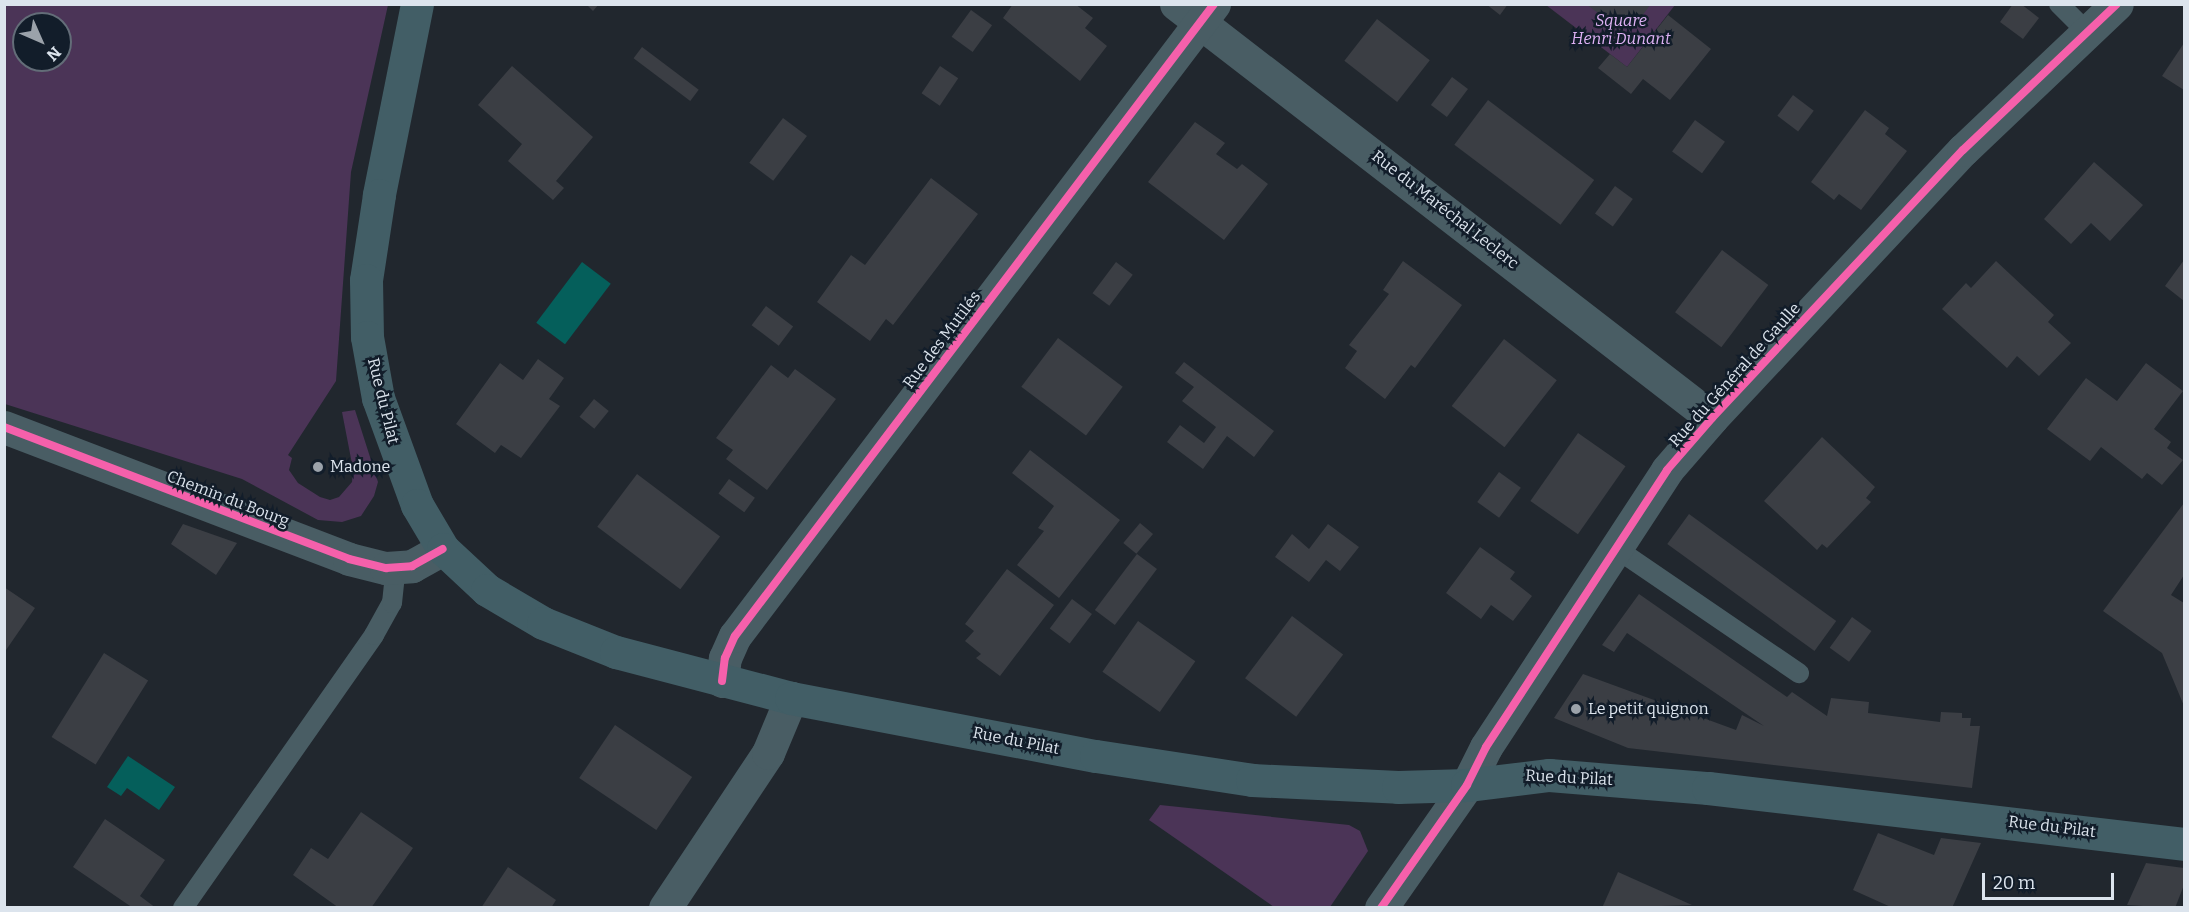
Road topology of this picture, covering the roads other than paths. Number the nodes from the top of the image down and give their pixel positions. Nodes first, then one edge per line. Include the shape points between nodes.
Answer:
1 (417, 4) edge
2 (2059, 4) edge
3 (2117, 4) edge
4 (1197, 11) edge
5 (2087, 32) junction
6 (1712, 418) junction
7 (4, 428) edge
8 (1614, 547) junction
9 (443, 549) junction
10 (396, 567) junction
11 (1799, 673) dead end
12 (722, 681) junction
13 (791, 698) junction
14 (1467, 785) junction
15 (2184, 844) edge
16 (183, 908) edge
17 (665, 908) edge
18 (1381, 908) edge

1 - 9 main road, Rue du Pilat via 366,280 367,337 378,398 397,455 417,505
2 - 5 lane
3 - 5 street, Rue du Général de Gaulle
4 - 6 street, Rue du Maréchal Leclerc
4 - 12 street, Rue des Mutilés via 735,636 725,658
5 - 6 street, Rue du Général de Gaulle via 1963,150
6 - 8 street, Rue du Général de Gaulle via 1667,470
7 - 10 street, Chemin du Bourg via 349,559
8 - 11 lane
8 - 14 street, Rue du Général de Gaulle via 1486,747
9 - 10 street, Chemin du Bourg via 412,566
9 - 12 main road, Rue du Pilat via 487,590 543,623 616,652
10 - 16 lane via 392,603 374,635
12 - 13 main road, Rue du Pilat
13 - 14 main road, Rue du Pilat via 1096,756 1252,780 1339,787
13 - 17 street via 768,753
14 - 15 main road, Rue du Pilat via 1549,775 1708,788
14 - 18 street, Rue du Général de Gaulle

